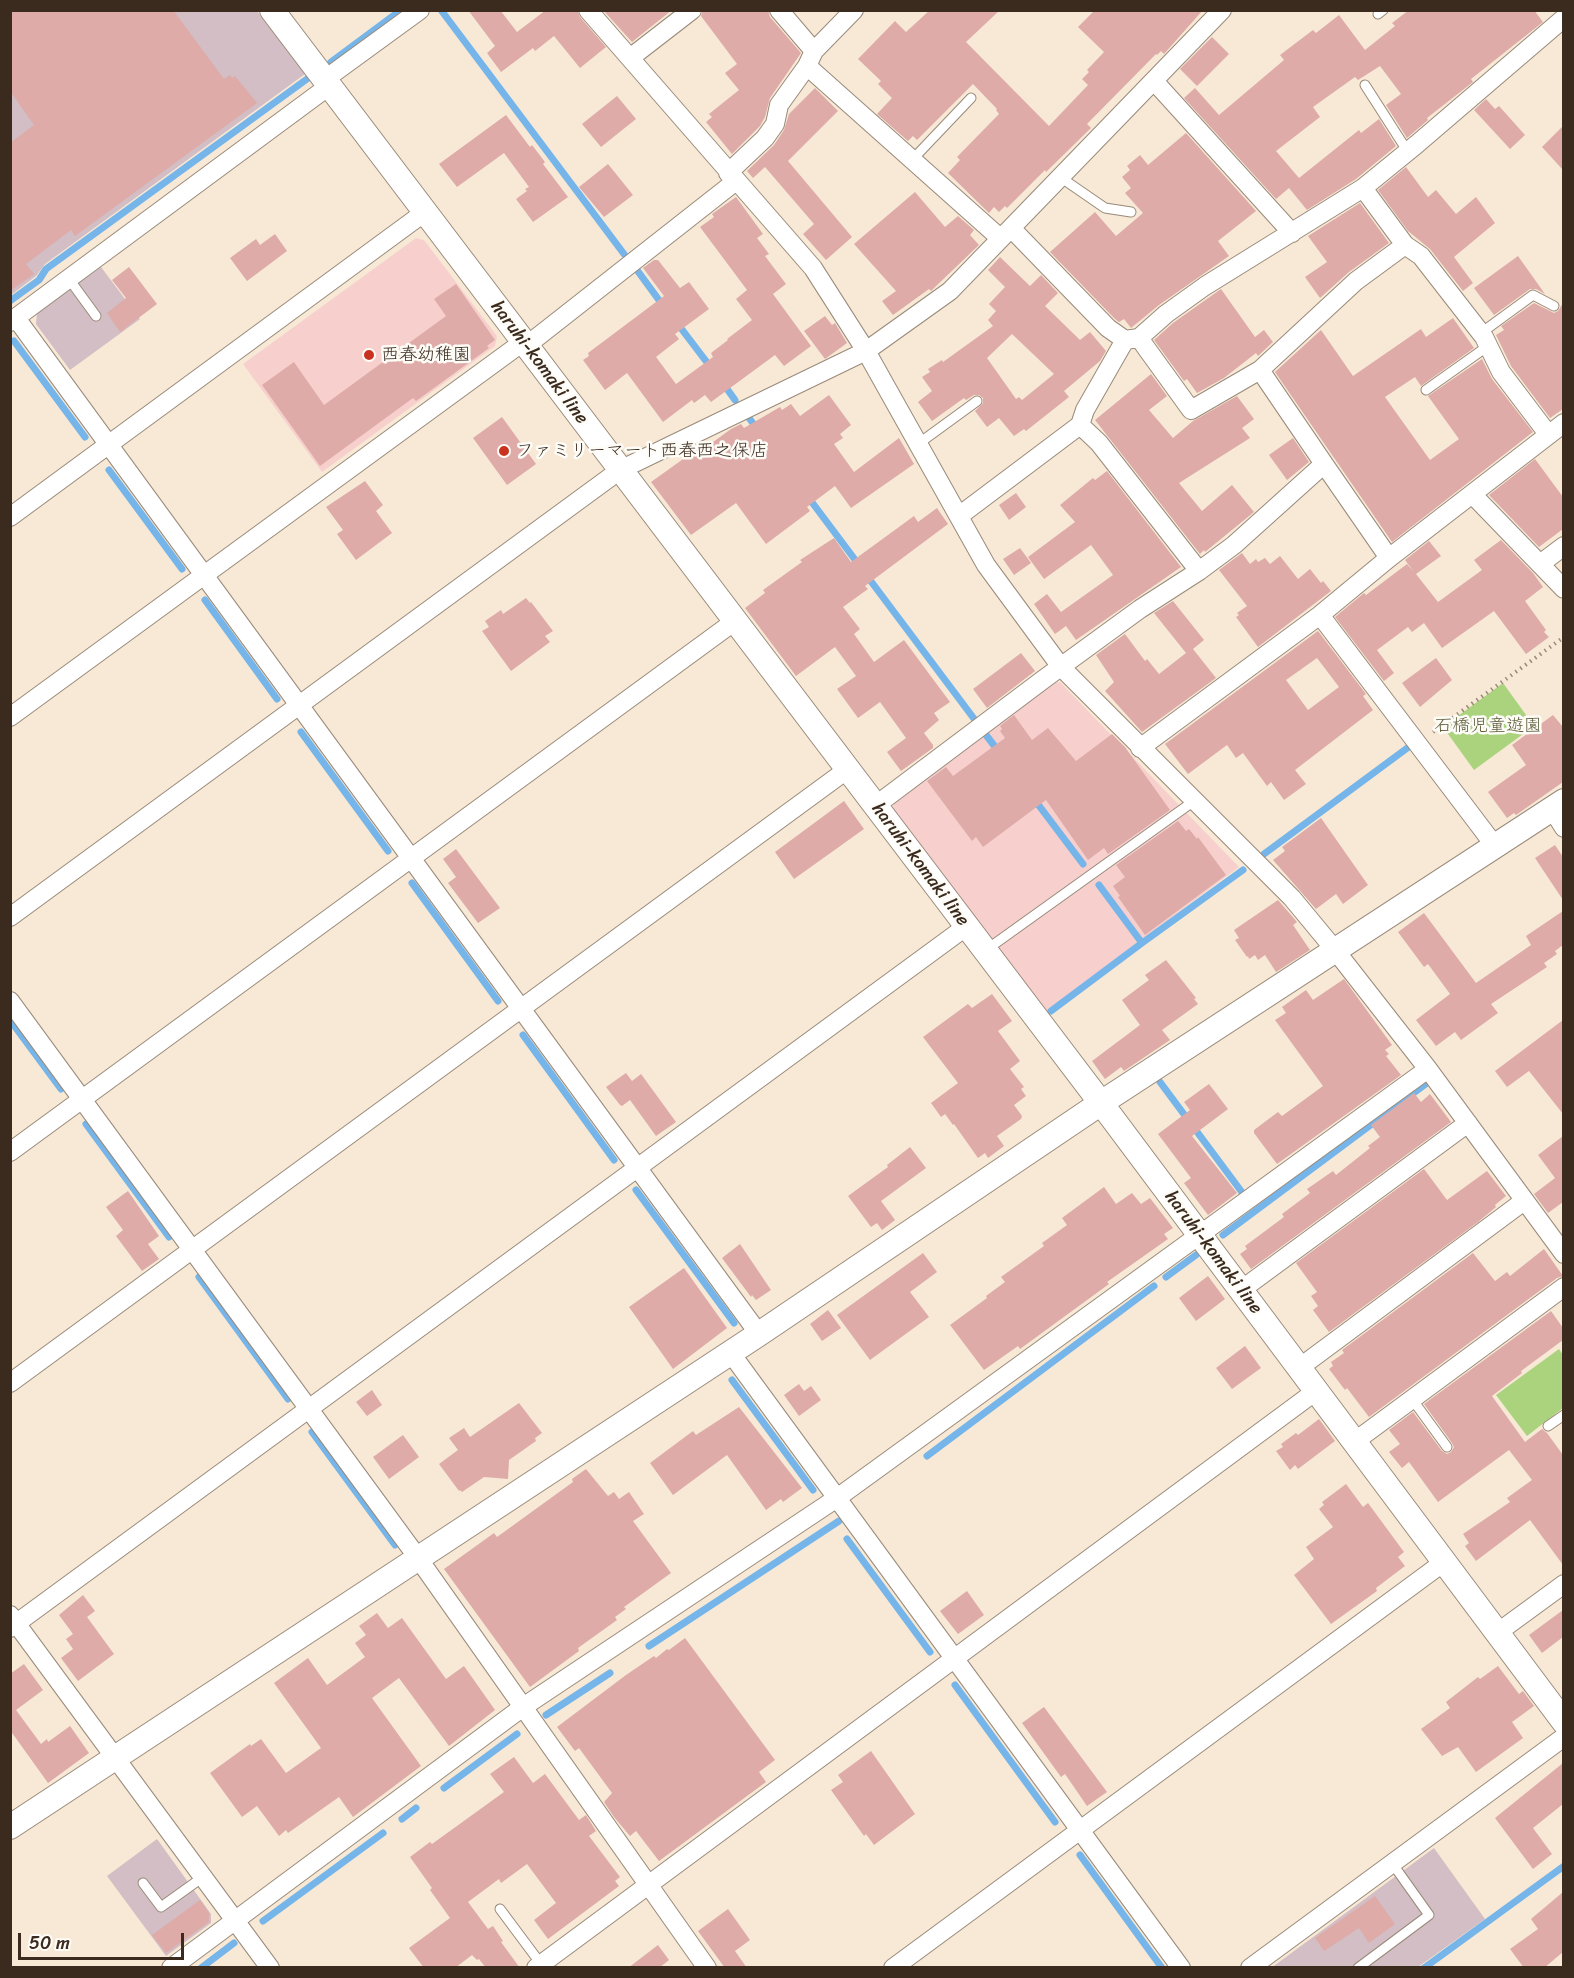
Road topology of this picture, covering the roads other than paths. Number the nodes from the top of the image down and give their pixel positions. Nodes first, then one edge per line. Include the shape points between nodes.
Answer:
1 (272, 10) edge
2 (420, 10) edge
3 (588, 10) edge
4 (692, 10) edge
5 (779, 10) edge
6 (854, 10) edge
7 (1222, 10) edge
8 (1555, 10) edge
9 (1563, 17) edge
10 (630, 58) junction
11 (810, 58) junction
12 (1154, 81) junction
13 (327, 83) junction
14 (1365, 85) dead end
15 (971, 98) dead end
16 (1408, 152) junction
17 (912, 160) junction
18 (732, 177) junction
19 (1060, 177) junction
20 (1363, 188) junction
21 (425, 212) junction
22 (1131, 212) dead end
23 (1006, 233) junction
24 (1292, 233) junction
25 (1405, 246) junction
26 (69, 279) junction
27 (1554, 306) dead end
28 (96, 315) dead end
29 (13, 320) edge
30 (1132, 339) junction
31 (1484, 339) junction
32 (525, 344) junction
33 (866, 351) junction
34 (1260, 370) junction
35 (1426, 390) dead end
36 (977, 401) dead end
37 (1563, 423) edge
38 (1080, 425) junction
39 (1548, 434) junction
40 (918, 444) junction
41 (108, 445) junction
42 (1324, 464) junction
43 (620, 470) junction
44 (1472, 494) junction
45 (959, 516) junction
46 (10, 517) edge
47 (1563, 546) edge
48 (1389, 558) junction
49 (1540, 564) junction
50 (1199, 572) junction
51 (204, 576) junction
52 (1563, 589) edge
53 (1320, 615) junction
54 (735, 621) junction
55 (1061, 668) junction
56 (299, 705) junction
57 (10, 717) edge
58 (1140, 748) junction
59 (848, 769) junction
60 (1194, 801) junction
61 (875, 806) junction
62 (1560, 813) edge
63 (1495, 846) junction
64 (411, 859) junction
65 (10, 916) edge
66 (967, 926) junction
67 (1335, 950) junction
68 (986, 951) junction
69 (10, 1000) edge
70 (521, 1009) junction
71 (1428, 1069) junction
72 (83, 1099) junction
73 (1101, 1103) junction
74 (1468, 1123) junction
75 (10, 1152) edge
76 (638, 1168) junction
77 (1524, 1201) junction
78 (1200, 1235) junction
79 (193, 1250) junction
80 (1563, 1254) edge
81 (1563, 1287) edge
82 (1241, 1290) junction
83 (759, 1334) junction
84 (730, 1352) junction
85 (1299, 1368) junction
86 (10, 1383) edge
87 (1316, 1391) junction
88 (1412, 1400) junction
89 (309, 1409) junction
90 (1563, 1415) edge
91 (1548, 1426) dead end
92 (1354, 1442) junction
93 (1447, 1447) dead end
94 (837, 1498) junction
95 (418, 1558) junction
96 (1444, 1562) junction
97 (1563, 1584) edge
98 (12, 1622) edge
99 (1497, 1633) junction
100 (954, 1658) junction
101 (524, 1707) junction
102 (1563, 1723) edge
103 (114, 1758) junction
104 (10, 1827) edge
105 (1080, 1830) junction
106 (1392, 1863) junction
107 (203, 1877) junction
108 (143, 1883) dead end
109 (648, 1884) junction
110 (500, 1909) dead end
111 (235, 1920) junction
112 (538, 1966) edge
113 (171, 1968) edge
114 (270, 1968) edge
115 (707, 1968) edge
116 (893, 1968) edge
117 (1181, 1968) edge
118 (1250, 1968) edge
119 (1358, 1968) edge

1 - 13 main road, haruhi-komaki line
2 - 13 street
3 - 10 street
4 - 10 street
5 - 11 street
6 - 11 street
7 - 12 street
8 - 9 street
9 - 16 street
10 - 18 street
11 - 17 street
11 - 18 street via 779,105 775,124
12 - 19 street
12 - 24 street
13 - 21 main road, haruhi-komaki line
13 - 26 street
14 - 16 lane
15 - 17 lane
16 - 20 street
17 - 23 street
18 - 32 street
18 - 33 street via 813,268
19 - 22 lane via 1105,208
19 - 23 street
20 - 24 street
20 - 25 street
21 - 32 main road, haruhi-komaki line
21 - 41 street
23 - 30 street via 1108,328
23 - 33 street via 950,291
24 - 30 street via 1205,286
25 - 31 street via 1421,256
25 - 34 street via 1356,281
26 - 28 lane
26 - 29 street
27 - 31 lane via 1533,295
29 - 41 street
30 - 34 street via 1191,410
30 - 38 street via 1085,410
31 - 35 lane
31 - 39 street via 1501,372
32 - 43 main road, haruhi-komaki line
32 - 51 street
33 - 40 street
33 - 43 street
34 - 42 street
36 - 40 lane
37 - 39 street
38 - 45 street
38 - 50 street via 1099,443
39 - 44 street
40 - 45 street
41 - 46 street
41 - 51 street
42 - 48 street
42 - 50 street
43 - 54 main road, haruhi-komaki line
43 - 56 street
44 - 48 street
44 - 49 street
45 - 55 street via 986,565
47 - 49 street
48 - 53 street
49 - 52 street
50 - 55 street via 1140,609
51 - 56 street
51 - 57 street
53 - 58 street
53 - 63 street
54 - 59 main road, haruhi-komaki line
54 - 64 street
55 - 58 street
55 - 61 street
56 - 64 street
56 - 65 street
58 - 60 street
59 - 61 main road, haruhi-komaki line
59 - 70 street
60 - 67 street via 1292,898
60 - 68 lane
61 - 66 main road, haruhi-komaki line
62 - 63 main road
63 - 67 main road
64 - 70 street
64 - 72 street
66 - 68 main road, haruhi-komaki line
66 - 76 street
67 - 71 street
67 - 73 main road
68 - 73 main road, haruhi-komaki line
69 - 72 street
70 - 76 street
70 - 79 street
71 - 74 street
71 - 78 street
72 - 75 street
72 - 79 street
73 - 78 main road, haruhi-komaki line
73 - 83 main road
74 - 77 street
74 - 82 street
76 - 83 street
76 - 89 street
77 - 80 street
77 - 85 street
78 - 82 main road, haruhi-komaki line
78 - 94 street
79 - 86 street
79 - 89 street
81 - 88 street
82 - 85 main road, haruhi-komaki line
83 - 84 main road
84 - 94 street
84 - 95 main road
85 - 87 main road, haruhi-komaki line
87 - 92 main road, haruhi-komaki line
87 - 100 street
88 - 92 street
88 - 93 lane
89 - 95 street
89 - 98 street
90 - 91 lane
92 - 96 main road, haruhi-komaki line
94 - 100 street
94 - 101 street
95 - 101 street
95 - 103 main road
96 - 99 main road, haruhi-komaki line
96 - 105 street
97 - 99 street
98 - 103 street
99 - 102 main road, haruhi-komaki line
100 - 105 street
100 - 109 street
101 - 109 street
101 - 111 street
102 - 106 street
103 - 104 main road
103 - 107 street
105 - 116 street
105 - 117 street
106 - 118 street
106 - 119 lane via 1430,1915
107 - 108 lane via 161,1907
107 - 111 street
109 - 112 street
109 - 115 street
110 - 112 lane
111 - 113 street
111 - 114 street

